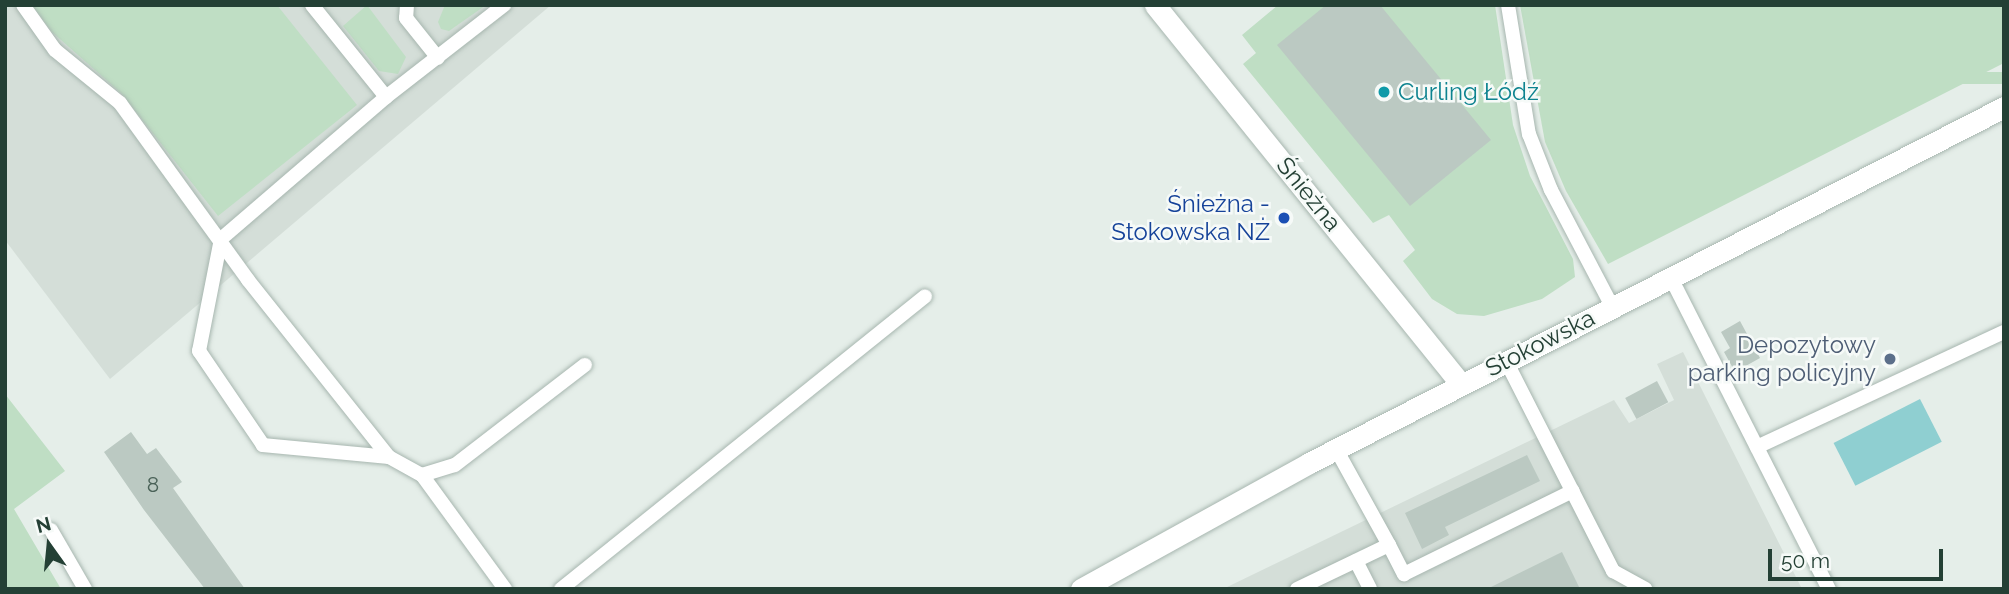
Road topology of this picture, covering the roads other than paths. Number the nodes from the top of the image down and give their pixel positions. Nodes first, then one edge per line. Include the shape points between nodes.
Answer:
1 (23, 5) edge
2 (312, 5) edge
3 (407, 5) edge
4 (503, 5) edge
5 (1155, 5) edge
6 (1508, 5) edge
7 (438, 58) junction
8 (386, 97) junction
9 (2004, 107) edge
10 (221, 239) junction
11 (1670, 276) junction
12 (925, 296) dead end
13 (1612, 306) junction
14 (2004, 332) edge
15 (1506, 361) junction
16 (584, 365) dead end
17 (1461, 384) junction
18 (1757, 447) junction
19 (1336, 449) junction
20 (389, 457) junction
21 (422, 475) junction
22 (1573, 491) junction
23 (51, 530) dead end
24 (1389, 545) junction
25 (1356, 561) junction
26 (1118, 580) edge
27 (85, 589) edge
28 (505, 589) edge
29 (561, 589) edge
30 (1081, 589) edge
31 (1297, 589) edge
32 (1370, 589) edge
33 (1645, 589) edge
34 (1829, 589) edge

1 - 10 lane via 55,50 120,103
2 - 8 lane
3 - 7 lane via 406,18
4 - 7 lane
5 - 17 street, Śnieżna
6 - 13 lane via 1529,134 1551,190
7 - 8 lane
8 - 10 lane
9 - 11 street, Stokowska
10 - 20 lane via 248,280
10 - 20 lane via 199,351 263,445
11 - 13 street, Stokowska
11 - 18 lane
12 - 29 lane
13 - 15 street, Stokowska
14 - 18 lane
15 - 17 street, Stokowska
15 - 22 lane
16 - 21 lane via 456,465
17 - 19 street, Stokowska
18 - 34 lane
19 - 24 lane
19 - 26 street, Stokowska
20 - 21 lane
21 - 28 lane
22 - 24 lane via 1404,574
22 - 33 lane via 1614,571
23 - 27 lane
24 - 25 lane
25 - 31 lane
25 - 32 lane
26 - 30 street, Stokowska

